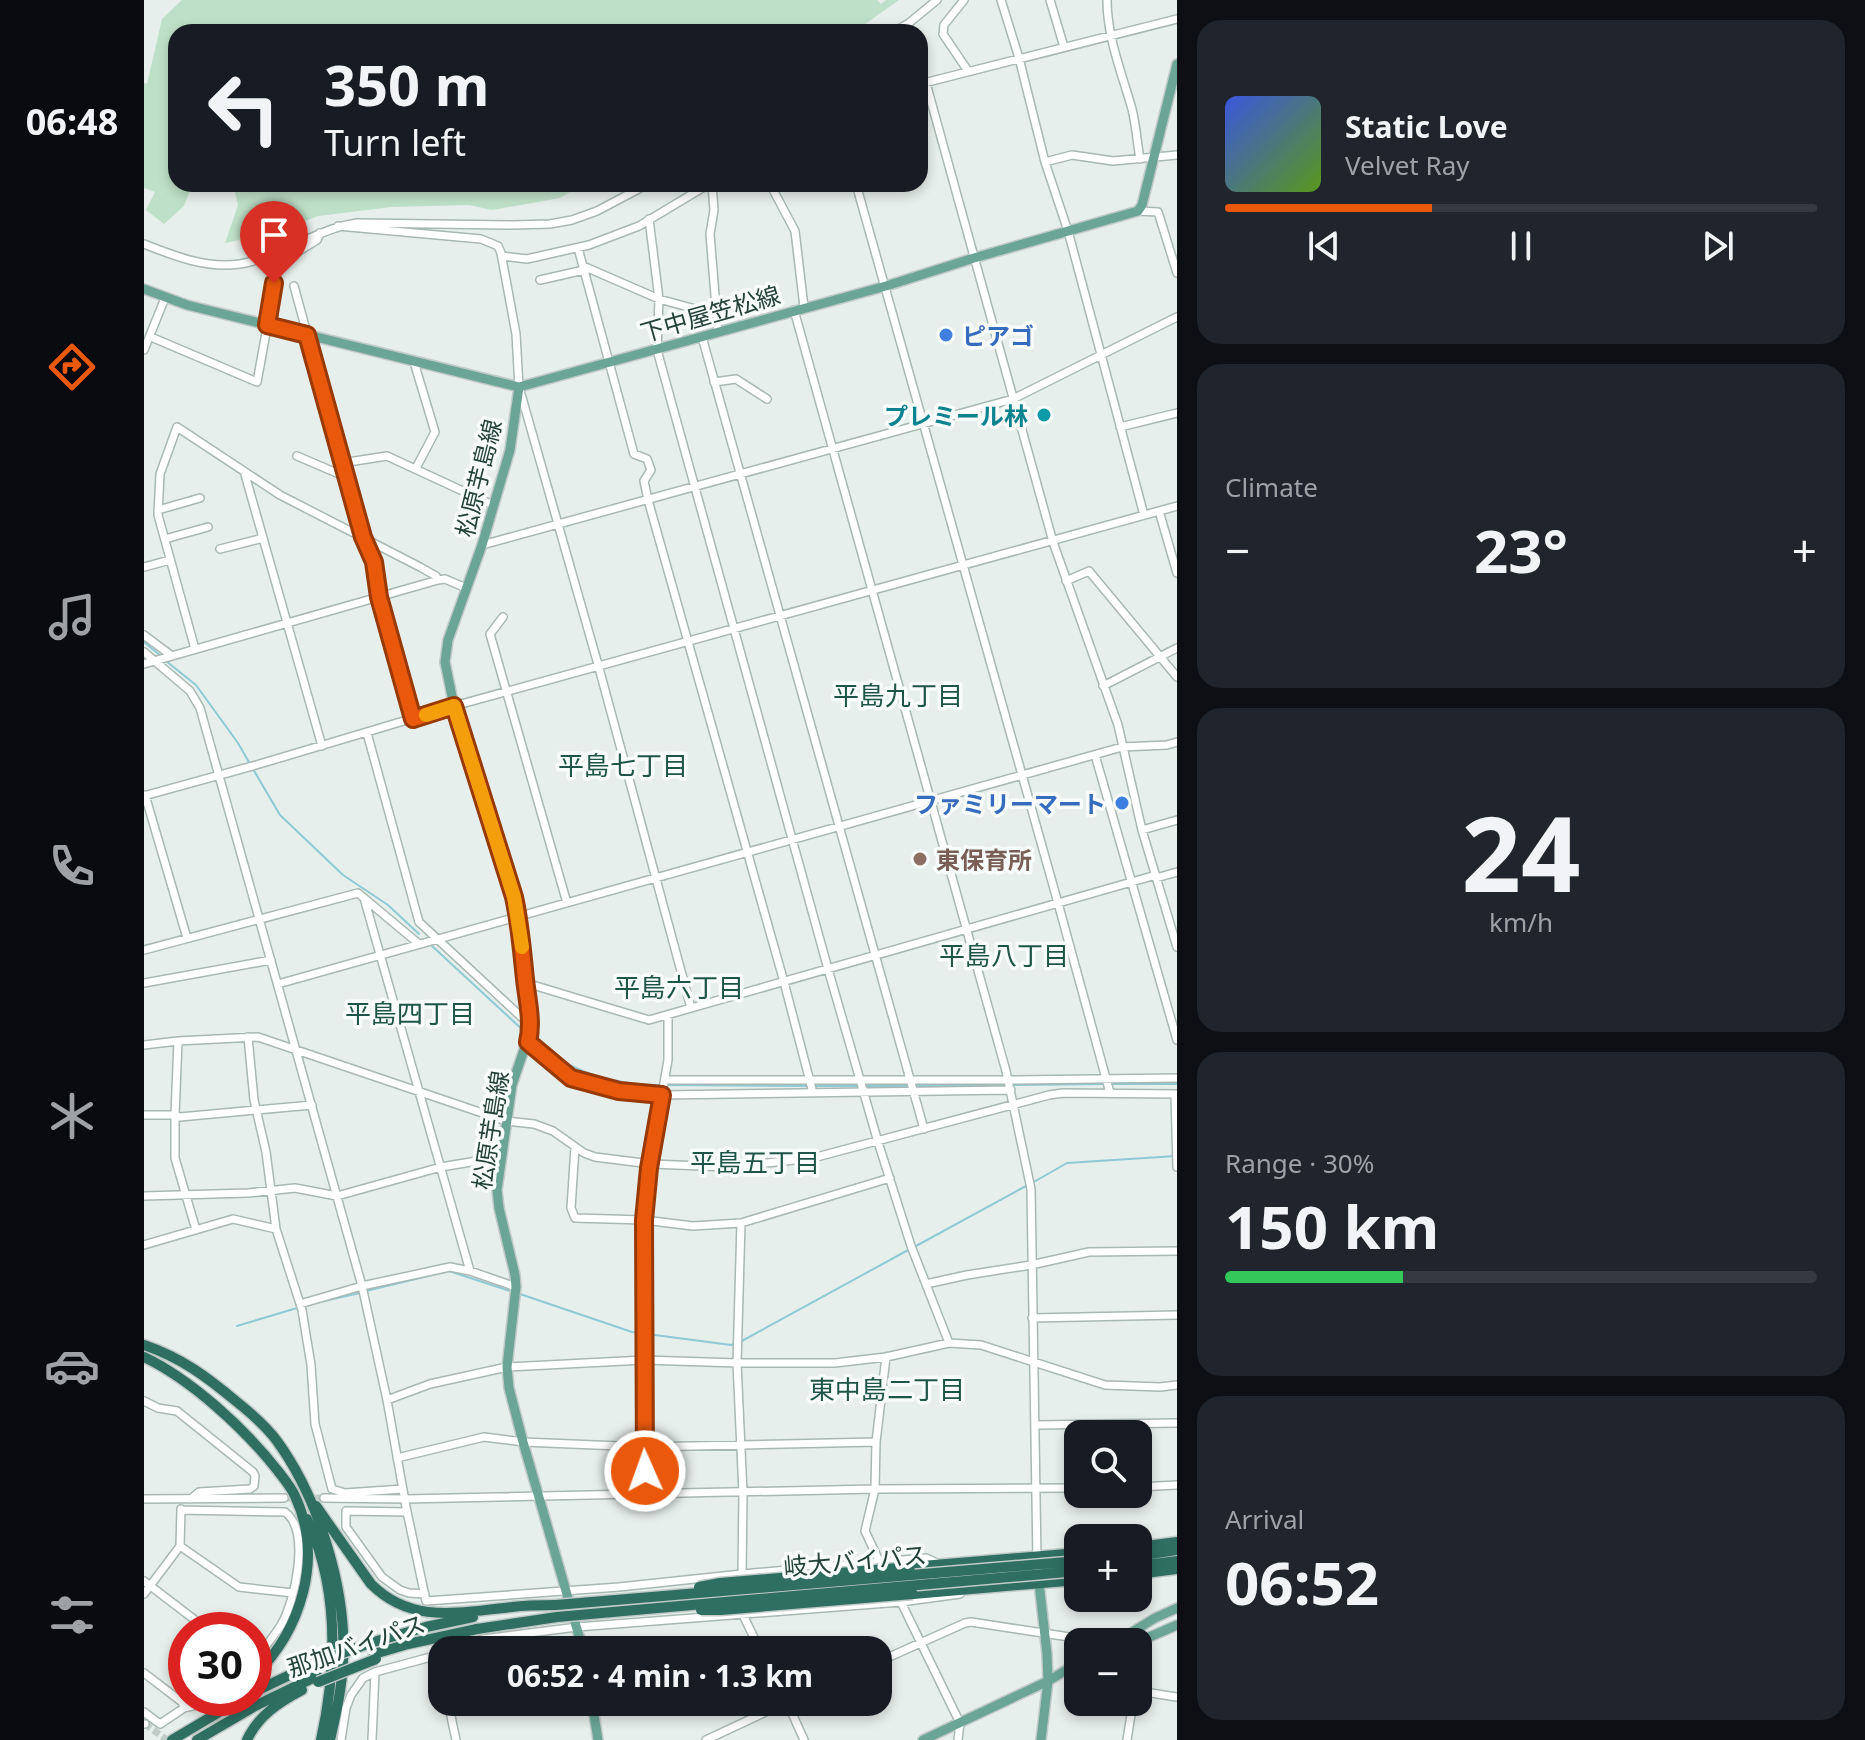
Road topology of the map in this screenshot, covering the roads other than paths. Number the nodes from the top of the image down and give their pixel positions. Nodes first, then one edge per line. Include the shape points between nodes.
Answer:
1 (937, 0) edge
2 (964, 0) edge
3 (1001, 0) edge
4 (1050, 0) edge
5 (1107, 0) edge
6 (1177, 19) edge
7 (907, 24) edge
8 (1111, 36) junction
9 (1064, 47) junction
10 (1019, 58) junction
11 (1177, 64) edge
12 (968, 71) junction
13 (928, 82) edge
14 (928, 100) edge
15 (1177, 155) edge
16 (1154, 157) junction
17 (1140, 159) junction
18 (1045, 162) junction
19 (633, 192) edge
20 (697, 192) edge
21 (712, 192) edge
22 (774, 192) edge
23 (858, 192) edge
24 (1138, 211) junction
25 (649, 219) junction
26 (338, 226) junction
27 (1068, 231) junction
28 (320, 233) junction
29 (144, 244) edge
30 (578, 248) junction
31 (502, 256) junction
32 (974, 258) junction
33 (584, 268) junction
34 (1177, 273) edge
35 (540, 280) dead end
36 (294, 286) dead end
37 (886, 286) junction
38 (144, 289) edge
39 (165, 298) junction
40 (659, 299) junction
41 (799, 309) junction
42 (717, 315) junction
43 (1177, 317) edge
44 (267, 325) junction
45 (718, 332) junction
46 (307, 335) junction
47 (151, 337) junction
48 (702, 337) junction
49 (144, 350) edge
50 (657, 350) junction
51 (1101, 356) junction
52 (414, 362) junction
53 (609, 363) junction
54 (714, 382) junction
55 (519, 387) junction
56 (767, 399) dead end
57 (1013, 399) junction
58 (1177, 413) edge
59 (924, 424) junction
60 (1120, 427) junction
61 (832, 449) junction
62 (297, 456) dead end
63 (342, 463) junction
64 (416, 468) junction
65 (244, 471) junction
66 (740, 474) junction
67 (346, 477) junction
68 (695, 487) junction
69 (200, 498) dead end
70 (648, 500) junction
71 (493, 505) junction
72 (1177, 506) edge
73 (158, 510) junction
74 (1159, 511) junction
75 (1144, 515) junction
76 (558, 525) junction
77 (208, 527) dead end
78 (363, 537) junction
79 (263, 538) junction
80 (165, 539) junction
81 (1053, 542) junction
82 (482, 545) junction
83 (220, 549) dead end
84 (170, 560) junction
85 (964, 566) junction
86 (144, 567) edge
87 (1177, 573) edge
88 (438, 580) junction
89 (1066, 581) junction
90 (466, 588) junction
91 (872, 591) junction
92 (379, 597) junction
93 (503, 617) dead end
94 (780, 617) junction
95 (287, 624) junction
96 (734, 629) junction
97 (144, 635) edge
98 (689, 642) junction
99 (1177, 648) edge
100 (195, 649) junction
101 (144, 652) edge
102 (1162, 657) junction
103 (164, 658) junction
104 (144, 664) edge
105 (599, 668) junction
106 (1177, 677) edge
107 (1103, 686) junction
108 (507, 693) junction
109 (454, 706) junction
110 (413, 719) junction
111 (367, 733) junction
112 (1177, 742) edge
113 (322, 746) junction
114 (1122, 747) junction
115 (1095, 755) junction
116 (219, 774) junction
117 (1022, 775) junction
118 (144, 795) edge
119 (930, 801) junction
120 (1177, 820) edge
121 (839, 827) junction
122 (1142, 830) junction
123 (793, 839) junction
124 (747, 852) junction
125 (1177, 872) edge
126 (1156, 877) junction
127 (654, 878) junction
128 (1132, 882) junction
129 (364, 898) junction
130 (567, 903) junction
131 (1058, 903) junction
132 (518, 916) junction
133 (260, 918) junction
134 (966, 930) junction
135 (187, 938) junction
136 (438, 939) junction
137 (419, 944) junction
138 (1177, 947) edge
139 (144, 950) edge
140 (381, 955) junction
141 (875, 956) junction
142 (271, 960) junction
143 (828, 969) junction
144 (784, 982) junction
145 (144, 983) edge
146 (526, 983) junction
147 (278, 984) junction
148 (691, 1008) junction
149 (668, 1015) junction
150 (529, 1035) junction
151 (248, 1037) junction
152 (1177, 1040) edge
153 (178, 1041) junction
154 (144, 1045) edge
155 (297, 1049) junction
156 (1177, 1078) edge
157 (1010, 1085) junction
158 (1108, 1085) junction
159 (811, 1086) junction
160 (862, 1086) junction
161 (911, 1086) junction
162 (664, 1087) junction
163 (420, 1093) junction
164 (1176, 1094) edge
165 (312, 1105) junction
166 (1014, 1105) junction
167 (256, 1110) junction
168 (144, 1115) edge
169 (175, 1115) junction
170 (506, 1121) junction
171 (924, 1129) junction
172 (878, 1142) junction
173 (575, 1147) junction
174 (1177, 1151) edge
175 (501, 1157) junction
176 (1177, 1161) edge
177 (651, 1164) junction
178 (441, 1167) junction
179 (1177, 1167) edge
180 (890, 1178) junction
181 (270, 1189) junction
182 (186, 1195) junction
183 (144, 1196) edge
184 (337, 1196) junction
185 (644, 1220) junction
186 (741, 1223) junction
187 (276, 1229) junction
188 (196, 1230) junction
189 (144, 1245) edge
190 (1177, 1251) edge
191 (1031, 1265) junction
192 (470, 1271) junction
193 (926, 1284) junction
194 (363, 1290) junction
195 (516, 1291) junction
196 (301, 1307) junction
197 (1177, 1315) edge
198 (1032, 1318) junction
199 (949, 1343) junction
200 (144, 1345) edge
201 (144, 1357) edge
202 (886, 1357) junction
203 (644, 1360) junction
204 (1033, 1361) junction
205 (737, 1363) junction
206 (507, 1367) junction
207 (1177, 1385) edge
208 (387, 1400) junction
209 (147, 1405) edge
210 (1177, 1423) edge
211 (1035, 1425) junction
212 (523, 1442) junction
213 (876, 1442) junction
214 (742, 1445) junction
215 (644, 1447) junction
216 (397, 1458) junction
217 (1177, 1485) edge
218 (1152, 1486) edge
219 (1064, 1488) edge
220 (403, 1489) junction
221 (875, 1489) junction
222 (1035, 1489) junction
223 (743, 1493) junction
224 (294, 1494) junction
225 (646, 1495) junction
226 (539, 1497) junction
227 (324, 1498) tunnel mouth
228 (144, 1499) edge
229 (181, 1499) junction
230 (191, 1499) junction
231 (405, 1499) junction
232 (181, 1510) junction
233 (407, 1512) junction
234 (1177, 1542) edge
235 (1152, 1545) edge
236 (180, 1546) junction
237 (1177, 1550) edge
238 (1064, 1554) edge
239 (1152, 1554) edge
240 (1037, 1555) junction
241 (1177, 1561) edge
242 (1064, 1562) edge
243 (880, 1564) junction
244 (939, 1564) junction
245 (1152, 1564) edge
246 (1177, 1569) edge
247 (1064, 1572) edge
248 (1152, 1572) edge
249 (742, 1574) junction
250 (1064, 1581) edge
251 (147, 1583) edge
252 (1039, 1583) junction
253 (985, 1587) junction
254 (566, 1589) junction
255 (293, 1593) junction
256 (144, 1594) edge
257 (425, 1594) junction
258 (900, 1601) junction
259 (635, 1604) junction
260 (1177, 1608) edge
261 (185, 1612) edge
262 (475, 1614) junction
263 (743, 1615) junction
264 (1177, 1625) edge
265 (577, 1627) junction
266 (1139, 1628) edge
267 (1045, 1633) junction
268 (1156, 1634) junction
269 (506, 1636) edge
270 (579, 1636) edge
271 (753, 1636) edge
272 (1064, 1636) edge
273 (1152, 1636) edge
274 (272, 1637) edge
275 (921, 1643) junction
276 (272, 1656) edge
277 (892, 1656) edge
278 (428, 1658) edge
279 (375, 1672) junction
280 (144, 1673) edge
281 (1064, 1673) edge
282 (1064, 1674) edge
283 (317, 1679) junction
284 (1048, 1681) junction
285 (272, 1683) edge
286 (168, 1691) edge
287 (1152, 1693) edge
288 (1177, 1697) edge
289 (144, 1712) edge
290 (172, 1716) edge
291 (203, 1716) edge
292 (212, 1716) edge
293 (451, 1716) edge
294 (594, 1716) edge
295 (757, 1716) edge
296 (793, 1716) edge
297 (1131, 1716) edge
298 (960, 1723) junction
299 (170, 1740) edge
300 (197, 1740) edge
301 (247, 1740) edge
302 (321, 1740) edge
303 (330, 1740) edge
304 (341, 1740) edge
305 (372, 1740) edge
306 (456, 1740) edge
307 (598, 1740) edge
308 (706, 1740) edge
309 (804, 1740) edge
310 (923, 1740) edge
311 (958, 1740) edge
312 (1041, 1740) edge
313 (1127, 1740) edge

1 - 7 street
2 - 12 street via 943,34
3 - 10 street
4 - 9 street
5 - 8 street
6 - 8 street
8 - 9 street
8 - 17 street
9 - 10 street
10 - 12 street
10 - 18 street
11 - 16 main road
12 - 13 street
14 - 32 street
15 - 16 street
16 - 17 street
16 - 24 main road
17 - 18 street via 1072,155
18 - 27 street
19 - 26 street via 597,211 550,224
20 - 25 street
21 - 42 street
22 - 41 street via 795,231
23 - 37 street
24 - 27 main road, 下中屋笠松線
24 - 34 street via 1158,212
25 - 30 street
25 - 40 street
26 - 28 street
26 - 31 street via 481,239 498,246
27 - 32 main road, 下中屋笠松線
27 - 51 street
28 - 29 street via 266,257 213,266
28 - 44 street via 278,267
30 - 31 street via 527,259
30 - 33 street
31 - 55 street
32 - 37 main road, 下中屋笠松線
32 - 57 street
33 - 35 street
33 - 40 street
33 - 53 street
36 - 46 street
37 - 41 main road, 下中屋笠松線
37 - 59 street
38 - 39 main road, 下中屋笠松線
39 - 44 main road, 下中屋笠松線
39 - 47 street
40 - 42 street
40 - 50 street
41 - 45 main road, 下中屋笠松線
41 - 61 street
42 - 45 street
43 - 51 street
44 - 46 main road, 下中屋笠松線
44 - 47 street via 257,382
45 - 48 main road, 下中屋笠松線
46 - 52 main road, 下中屋笠松線
46 - 63 street
47 - 49 street
48 - 50 main road, 下中屋笠松線
48 - 54 street
50 - 53 main road, 下中屋笠松線
50 - 68 street
51 - 57 street
51 - 60 street
52 - 55 main road, 下中屋笠松線
52 - 64 street via 435,432
53 - 55 main road, 下中屋笠松線
53 - 70 street via 634,454 647,459 651,470 644,481
54 - 56 street via 736,379
54 - 66 street
55 - 71 main road, 松原芋島線 via 510,450
55 - 76 street
57 - 59 street
57 - 81 street
58 - 60 street
59 - 61 street
59 - 85 street
60 - 75 street
61 - 66 street
61 - 91 street
62 - 67 street
63 - 64 street via 387,456
63 - 67 street
64 - 71 street
65 - 73 street via 177,427 160,474
65 - 78 street
65 - 79 street
66 - 68 street
66 - 94 street
67 - 78 street
68 - 70 street
68 - 96 street
69 - 73 street
70 - 76 street
70 - 98 street
71 - 82 main road, 松原芋島線
72 - 74 street
73 - 80 street
74 - 75 street
74 - 87 street
75 - 81 street
76 - 82 street
76 - 105 street
77 - 80 street
78 - 88 street
78 - 92 street via 374,562
79 - 83 street
79 - 95 street
80 - 84 street
81 - 85 street
81 - 89 street
82 - 90 main road, 松原芋島線
84 - 86 street
84 - 100 street
85 - 91 street
85 - 117 street
88 - 90 street
88 - 92 street
89 - 102 street via 1089,571
89 - 107 street
90 - 109 main road, 松原芋島線 via 445,662
91 - 94 street
91 - 119 street
92 - 95 street
92 - 110 street
93 - 108 street via 490,634
94 - 96 street
94 - 121 street
95 - 100 street
95 - 113 street
96 - 98 street
96 - 123 street
97 - 103 street
98 - 105 street
98 - 124 street
99 - 102 street
100 - 103 street
101 - 103 street
102 - 106 street
102 - 107 street
103 - 104 street
103 - 116 street via 200,708
105 - 108 street
105 - 127 street
107 - 114 street
108 - 109 street
108 - 130 street
109 - 110 street
109 - 132 main road, 松原芋島線
110 - 111 street
111 - 113 street
111 - 136 street via 419,922
112 - 114 street
113 - 116 street
114 - 115 street
114 - 122 street
115 - 117 street
115 - 128 street
116 - 118 street
116 - 133 street
117 - 119 street
117 - 131 street
118 - 135 street
119 - 121 street
119 - 134 street
120 - 122 street
121 - 123 street
121 - 141 street
122 - 126 street
123 - 124 street
123 - 143 street
124 - 127 street
124 - 144 street
125 - 126 street
126 - 128 street
126 - 138 street
127 - 130 street
127 - 148 street
128 - 131 street
128 - 152 street
129 - 133 street via 358,893
129 - 137 street
129 - 140 street
130 - 132 street
131 - 134 street
131 - 158 street
132 - 136 street
132 - 146 main road, 松原芋島線
133 - 135 street
133 - 142 street
134 - 141 street
134 - 157 street
135 - 139 street
136 - 137 street
136 - 150 street
137 - 140 street
140 - 147 street
140 - 163 street
141 - 143 street
141 - 161 street
142 - 145 street
142 - 147 street
143 - 144 street
143 - 160 street
144 - 148 street
144 - 159 street
146 - 149 street via 649,1020
146 - 150 main road, 松原芋島線
147 - 155 street
148 - 149 street
149 - 162 street
150 - 162 street via 571,1078 619,1091
150 - 170 main road, 松原芋島線
151 - 153 street
151 - 155 street
151 - 167 street
153 - 154 street
153 - 169 street
155 - 163 street
155 - 165 street
156 - 158 street
157 - 158 street
157 - 161 street
157 - 166 street
158 - 164 street
158 - 166 street
159 - 160 street
159 - 160 street
159 - 162 street
159 - 162 street
160 - 161 street
160 - 161 street
160 - 172 street
161 - 171 street
162 - 177 street
163 - 170 street
163 - 178 street
164 - 174 street
165 - 167 street
165 - 184 street
166 - 171 street
166 - 191 street via 1031,1189
167 - 169 street
167 - 181 street
168 - 169 street
169 - 182 street via 175,1158
170 - 173 street via 553,1131
170 - 175 main road, 松原芋島線
171 - 172 street
172 - 177 street via 813,1158 728,1167
172 - 180 street
173 - 177 street via 595,1157
173 - 185 street via 575,1218
174 - 176 street
175 - 178 street
175 - 195 main road, 松原芋島線 via 499,1208
176 - 179 street
177 - 185 street
178 - 184 street
178 - 192 street
180 - 186 street
180 - 193 street
181 - 182 street
181 - 184 street
181 - 187 street
182 - 183 street
182 - 188 street
184 - 194 street
185 - 186 street via 693,1226
185 - 203 street
186 - 205 street
187 - 188 street via 233,1219
187 - 196 street
188 - 189 street
190 - 191 street via 1089,1252
191 - 193 street
191 - 198 street
192 - 194 street via 450,1267
192 - 195 street
193 - 199 street
194 - 196 street
194 - 208 street
195 - 206 main road, 松原芋島線
196 - 220 street via 315,1424 332,1489
197 - 198 street
198 - 204 street
199 - 202 street
199 - 204 street via 981,1345
200 - 224 highway via 187,1363 254,1416 276,1440
201 - 224 highway via 189,1385 243,1430
202 - 205 street
202 - 213 street
203 - 205 street
203 - 206 street
203 - 215 street
204 - 207 street via 1105,1385
204 - 211 street
205 - 214 street
206 - 208 street via 430,1384
206 - 212 main road, 松原芋島線
208 - 216 street
209 - 230 street via 177,1411 255,1476 250,1489 199,1492
210 - 211 street
211 - 222 street
212 - 215 street
212 - 216 street via 484,1437
212 - 226 main road, 松原芋島線
213 - 214 street
213 - 221 street
214 - 215 street
214 - 223 street
215 - 225 street
216 - 220 street
217 - 218 street
219 - 222 street
220 - 231 street
221 - 222 street
221 - 223 street
221 - 243 street via 865,1531
222 - 240 street
223 - 225 street
223 - 249 street
224 - 230 street
224 - 262 highway via 389,1599 426,1612
224 - 276 highway via 306,1541 307,1575 299,1608
224 - 302 highway via 317,1542 332,1614 332,1665
224 - 303 highway via 329,1553 336,1581 342,1681
225 - 226 street
226 - 231 street
226 - 254 main road, 松原芋島線
227 - 231 street
228 - 229 street
229 - 230 street
229 - 232 street
231 - 233 street
232 - 236 street
232 - 255 street via 285,1512 294,1522 298,1549
233 - 257 street
233 - 257 street via 346,1511 346,1527 382,1577 400,1590
234 - 235 highway
236 - 251 street
236 - 255 street via 239,1587
237 - 239 highway
238 - 240 highway
240 - 244 highway
240 - 252 street
241 - 245 highway
242 - 259 highway, 岐大バイパス, bridge
243 - 244 street via 926,1558
243 - 249 street
244 - 259 highway, bridge via 720,1583
246 - 248 highway
247 - 259 highway, 岐大バイパス, bridge
249 - 254 street
250 - 252 highway
251 - 256 street
251 - 261 street
252 - 253 highway
252 - 267 main road
253 - 258 street
253 - 259 highway, bridge via 721,1610
254 - 257 street via 426,1601
254 - 265 main road, 松原芋島線
255 - 274 street
258 - 263 street
258 - 275 street
259 - 262 highway, bridge via 515,1606
259 - 283 highway, 那加バイパス, bridge via 449,1635
260 - 266 main road
260 - 268 main road
262 - 285 highway, 那加バイパス, bridge via 370,1643
263 - 265 street
263 - 271 street
264 - 268 main road
265 - 269 street
265 - 270 main road, 松原芋島線
267 - 272 street
267 - 275 street via 971,1622
267 - 284 main road
268 - 273 main road
275 - 277 street
275 - 298 street
278 - 279 street
279 - 304 street via 351,1695
279 - 305 street
280 - 286 street
281 - 284 main road
282 - 284 main road
283 - 300 highway, 那加バイパス via 255,1706
283 - 301 highway via 263,1716
284 - 298 main road
284 - 312 main road
287 - 288 street
289 - 290 street via 160,1724
291 - 299 highway
292 - 299 highway
293 - 306 street
294 - 307 main road
295 - 308 street
296 - 309 street
297 - 313 street
298 - 310 main road
298 - 311 street

